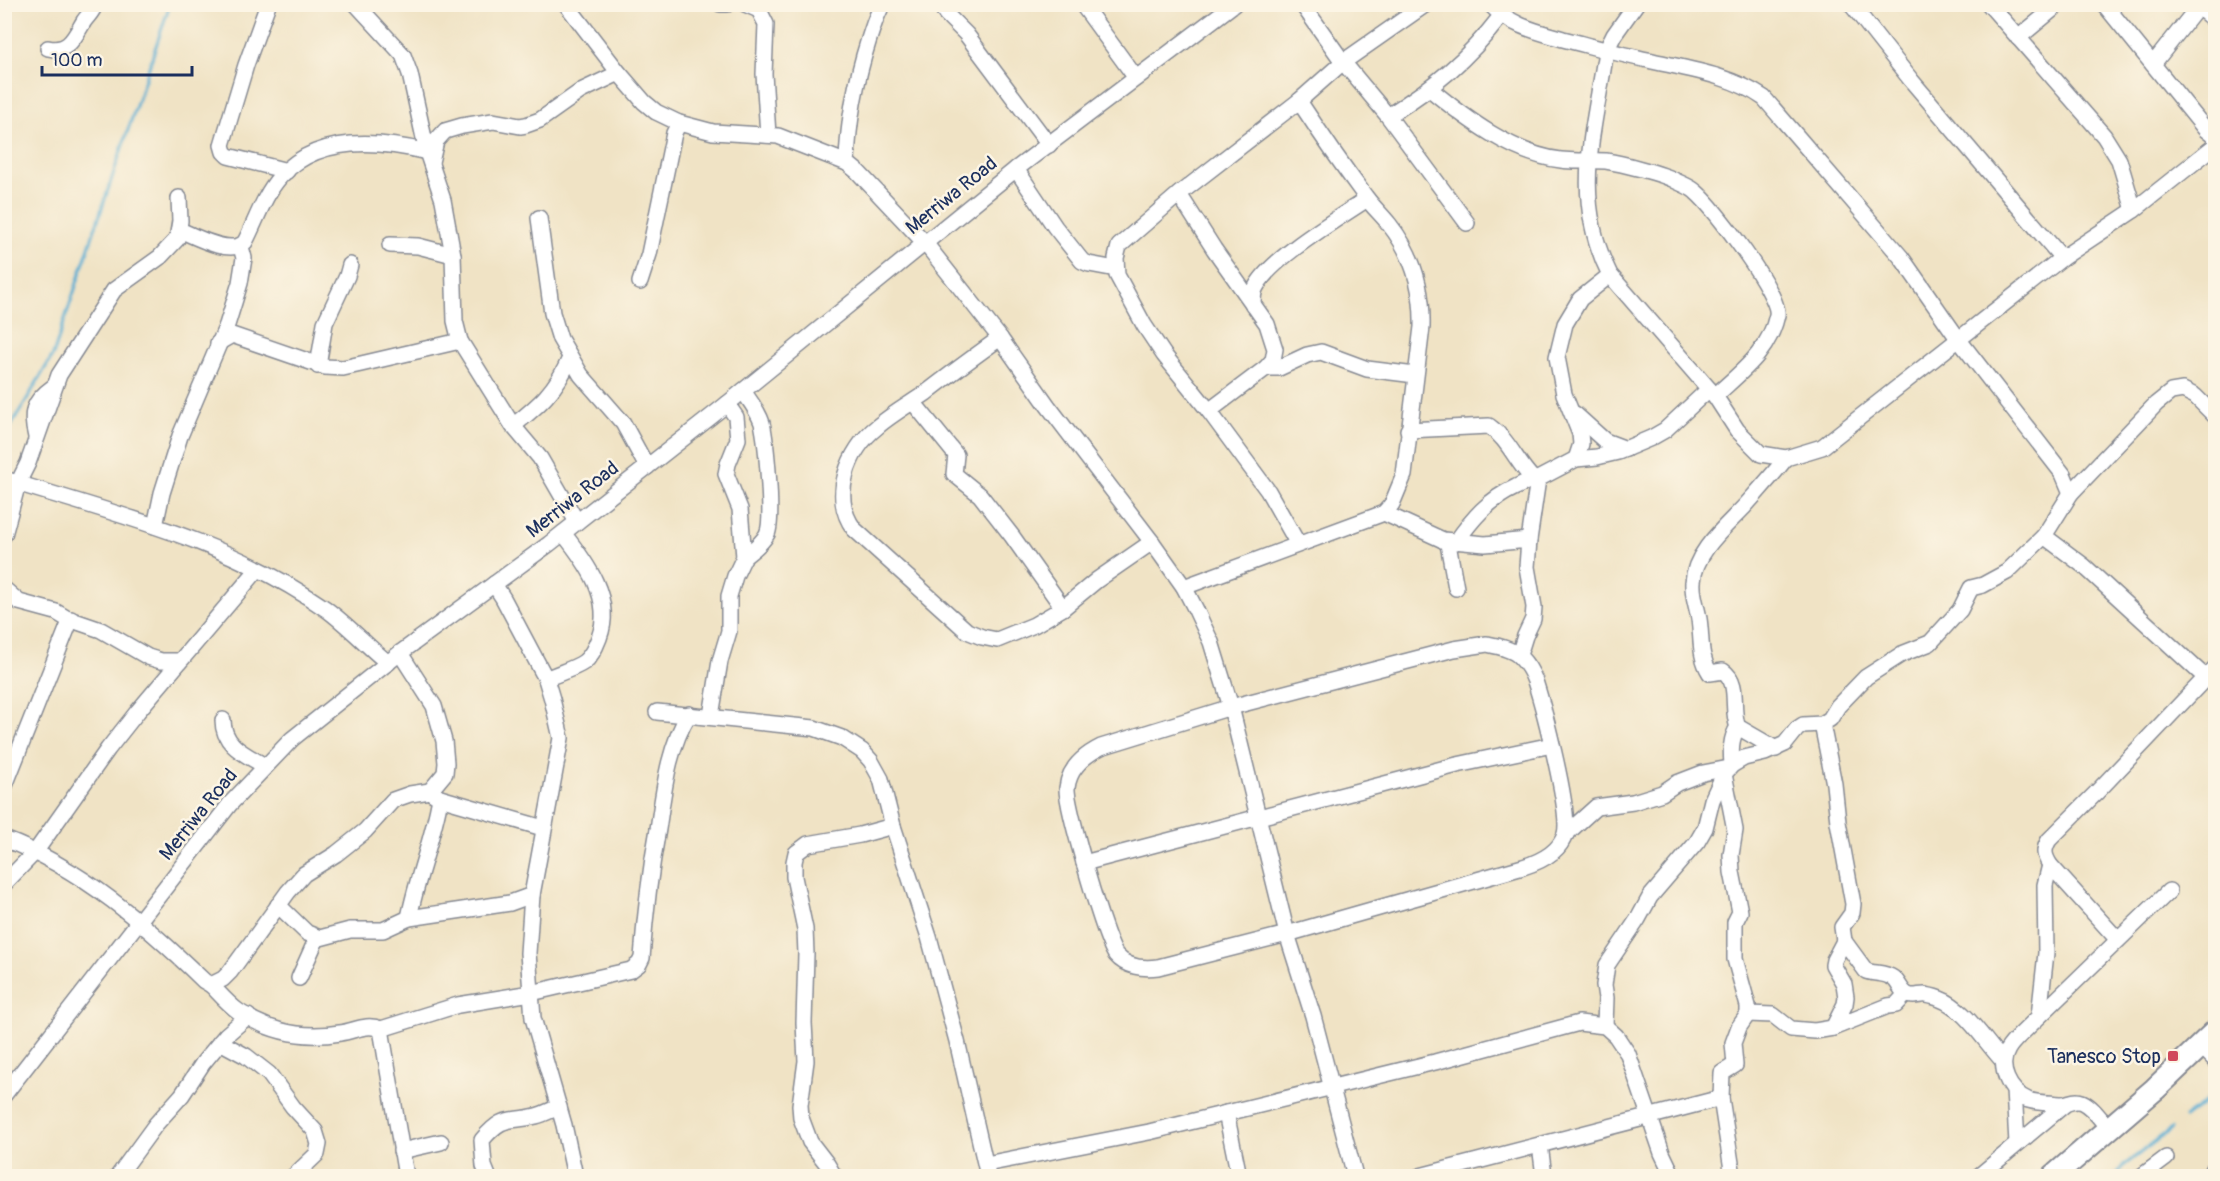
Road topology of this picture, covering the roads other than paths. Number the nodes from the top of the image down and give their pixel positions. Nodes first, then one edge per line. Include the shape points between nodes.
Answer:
1 (95, 4) edge
2 (268, 4) edge
3 (356, 4) edge
4 (566, 4) edge
5 (720, 4) edge
6 (728, 4) edge
7 (745, 4) edge
8 (883, 4) edge
9 (940, 4) edge
10 (1082, 4) edge
11 (1302, 4) edge
12 (1426, 4) edge
13 (1636, 4) edge
14 (1851, 4) edge
15 (1989, 4) edge
16 (2059, 4) edge
17 (2104, 4) edge
18 (1230, 6) edge
19 (2196, 6) edge
20 (1496, 10) edge
21 (2216, 22) edge
22 (2018, 38) junction
23 (48, 48) dead end
24 (1606, 51) junction
25 (1343, 62) junction
26 (2153, 64) junction
27 (619, 74) junction
28 (1136, 78) junction
29 (1430, 89) junction
30 (1299, 101) junction
31 (1388, 117) junction
32 (679, 123) junction
33 (768, 135) junction
34 (2216, 138) edge
35 (1049, 145) junction
36 (2216, 145) edge
37 (429, 157) junction
38 (1588, 162) junction
39 (847, 163) junction
40 (1016, 169) junction
41 (287, 171) junction
42 (1179, 194) junction
43 (179, 198) dead end
44 (1367, 199) junction
45 (2134, 210) junction
46 (539, 218) dead end
47 (1467, 223) dead end
48 (180, 230) junction
49 (925, 243) junction
50 (390, 245) dead end
51 (241, 247) junction
52 (453, 255) junction
53 (2062, 258) junction
54 (350, 265) dead end
55 (1116, 269) junction
56 (1610, 275) junction
57 (640, 282) dead end
58 (1253, 305) junction
59 (1000, 338) junction
60 (1959, 340) junction
61 (460, 341) junction
62 (218, 343) junction
63 (570, 358) junction
64 (318, 366) junction
65 (1266, 368) junction
66 (1416, 375) junction
67 (743, 391) junction
68 (1712, 392) junction
69 (913, 402) junction
70 (727, 404) junction
71 (1571, 410) junction
72 (1209, 411) junction
73 (2216, 417) edge
74 (513, 426) junction
75 (1408, 430) junction
76 (1626, 449) junction
77 (1786, 458) junction
78 (1576, 459) junction
79 (648, 467) junction
80 (1535, 479) junction
81 (11, 481) edge
82 (2071, 493) junction
83 (1384, 513) junction
84 (577, 522) junction
85 (155, 526) junction
86 (563, 533) junction
87 (4, 535) edge
88 (2044, 536) junction
89 (1529, 540) junction
90 (1450, 541) junction
91 (1152, 542) junction
92 (1298, 544) junction
93 (744, 557) junction
94 (258, 569) junction
95 (494, 584) junction
96 (1184, 587) junction
97 (1456, 588) dead end
98 (4, 589) edge
99 (1063, 608) junction
100 (71, 619) junction
101 (1519, 655) junction
102 (394, 658) junction
103 (179, 661) junction
104 (2210, 672) edge
105 (546, 679) junction
106 (1231, 707) junction
107 (657, 711) dead end
108 (689, 714) junction
109 (711, 716) junction
110 (224, 720) dead end
111 (1821, 724) junction
112 (1737, 727) junction
113 (1552, 745) junction
114 (1776, 749) junction
115 (265, 766) junction
116 (1729, 769) junction
117 (4, 788) edge
118 (435, 795) junction
119 (1258, 819) junction
120 (893, 826) junction
121 (543, 828) junction
122 (1565, 835) junction
123 (4, 839) edge
124 (36, 851) junction
125 (1084, 863) junction
126 (2050, 866) junction
127 (4, 884) edge
128 (2169, 891) dead end
129 (531, 895) junction
130 (278, 905) junction
131 (409, 918) junction
132 (139, 923) junction
133 (1287, 934) junction
134 (317, 938) junction
135 (2118, 940) junction
136 (1844, 941) junction
137 (299, 978) dead end
138 (211, 985) junction
139 (531, 993) junction
140 (1906, 994) junction
141 (1748, 1014) junction
142 (248, 1016) junction
143 (2039, 1016) junction
144 (1605, 1026) junction
145 (1833, 1028) junction
146 (381, 1029) junction
147 (220, 1042) junction
148 (2211, 1046) edge
149 (2003, 1061) junction
150 (1332, 1086) junction
151 (2014, 1090) junction
152 (4, 1095) edge
153 (1721, 1098) junction
154 (2064, 1104) junction
155 (559, 1107) junction
156 (1226, 1113) junction
157 (1651, 1117) junction
158 (2109, 1129) junction
159 (441, 1142) dead end
160 (2017, 1143) junction
161 (1539, 1144) junction
162 (401, 1151) junction
163 (2166, 1158) dead end
164 (2216, 1165) edge
165 (987, 1170) edge
166 (2063, 1174) edge
167 (118, 1176) edge
168 (294, 1176) edge
169 (406, 1176) edge
170 (488, 1176) edge
171 (575, 1176) edge
172 (834, 1176) edge
173 (1239, 1176) edge
174 (1355, 1176) edge
175 (1420, 1176) edge
176 (1544, 1176) edge
177 (1672, 1176) edge
178 (1733, 1176) edge
179 (1979, 1176) edge
180 (2142, 1176) edge
181 (2210, 1176) edge

1 - 23 street via 69,45
2 - 41 street via 222,145 228,156
3 - 37 street via 403,55
4 - 27 street
5 - 6 street
7 - 33 street via 759,10 766,24
8 - 39 street via 861,65 851,110
9 - 35 street
10 - 28 street
11 - 25 street
12 - 25 street
13 - 24 street
14 - 53 street via 1911,81
15 - 22 street
16 - 22 street
17 - 26 street
18 - 28 street, Merriwa Road
19 - 21 street
19 - 26 street
20 - 24 street via 1526,29
20 - 29 street via 1461,61
22 - 45 street via 2104,136 2119,160
24 - 38 street
24 - 60 street via 1723,78 1749,87 1764,98 1900,257
25 - 30 street
25 - 31 street
26 - 34 street
27 - 32 street via 656,112
27 - 37 street via 581,91 540,120 526,125 493,121 445,131
28 - 35 street, Merriwa Road
29 - 31 street
29 - 38 street via 1508,143 1545,157
30 - 42 street
30 - 44 street
31 - 47 street
32 - 33 street via 723,134
32 - 57 street
33 - 39 street
35 - 40 street, Merriwa Road
36 - 45 street
37 - 41 street via 378,142 349,144 311,154
37 - 52 street via 443,200
38 - 56 street via 1592,225
38 - 68 street via 1607,162 1657,174 1695,190 1735,237 1774,296 1778,312 1772,333 1758,356
39 - 49 street
40 - 49 street, Merriwa Road
40 - 55 street via 1076,255 1089,264
41 - 51 street via 272,188
42 - 55 street via 1119,246
42 - 58 street
43 - 48 street
44 - 58 street via 1269,271 1256,287
44 - 66 street via 1389,223 1414,267 1422,317
45 - 53 street
46 - 63 street via 552,313
48 - 51 street via 208,242
48 - 81 street via 174,243 160,256 114,290 55,385 40,399 32,412 36,437 28,463
49 - 59 street
49 - 67 street, Merriwa Road
50 - 52 street via 418,246
51 - 62 street via 243,270
52 - 61 street via 455,321
53 - 60 street
54 - 64 street via 325,323
55 - 72 street via 1143,325
56 - 68 street
56 - 71 street via 1580,299 1565,324 1557,357
58 - 65 street via 1267,324 1274,343 1274,357
59 - 69 street
59 - 91 street
60 - 77 street via 1822,447
60 - 82 street via 2063,474
61 - 64 street via 343,368
61 - 74 street
62 - 64 street via 232,335 240,336
62 - 85 street via 179,439
63 - 74 street via 557,386
63 - 79 street via 623,423
65 - 66 street via 1279,368 1322,352 1367,369
65 - 72 street
66 - 75 street
67 - 70 street, Merriwa Road
67 - 93 street via 759,415 764,432 770,513 768,533
68 - 76 street via 1665,429
68 - 77 street via 1737,430 1761,454
69 - 99 street via 956,455 954,474 980,495
69 - 99 street via 875,428 855,453 841,492 848,521 967,631 997,639 1034,625
70 - 79 street, Merriwa Road
70 - 93 street via 736,417 738,439 726,474 740,509
71 - 76 street via 1605,441
71 - 78 street via 1581,440
72 - 92 street via 1268,491
73 - 82 street via 2195,396 2183,390 2171,392
74 - 84 street via 540,458
75 - 80 street via 1489,426
75 - 83 street via 1404,475
76 - 78 street
77 - 112 street via 1716,535 1692,580 1702,652 1710,672 1723,671 1729,677
78 - 80 street
79 - 84 street, Merriwa Road
80 - 89 street
80 - 90 street via 1489,502
81 - 85 street
81 - 87 street
82 - 88 street
83 - 90 street
83 - 92 street
84 - 86 street, Merriwa Road
85 - 94 street via 208,544
86 - 95 street, Merriwa Road
86 - 105 street via 583,558 600,590 604,618 595,648 585,661
88 - 104 street
88 - 111 street via 2007,572 1971,588 1960,610 1930,643 1902,654 1866,677 1830,719
89 - 90 street via 1485,544
89 - 101 street via 1527,567 1533,619
90 - 97 street
91 - 96 street
91 - 99 street
92 - 96 street
93 - 109 street via 729,596 729,631
94 - 102 street
94 - 103 street
95 - 102 street, Merriwa Road
95 - 105 street
96 - 106 street via 1211,642
98 - 100 street via 18,602
100 - 103 street via 101,630 148,657
100 - 117 street
101 - 106 street via 1500,646 1473,645
101 - 113 street via 1534,678
102 - 115 street, Merriwa Road via 292,739
102 - 118 street via 434,706 447,763
103 - 124 street via 108,749
104 - 126 street via 2049,840 2044,852
105 - 121 street via 561,738
106 - 119 street
106 - 125 street via 1101,747 1078,763 1067,788
107 - 108 street
108 - 109 street
108 - 139 street via 671,757 662,800 639,964 631,970
109 - 120 street via 814,728 842,738 862,751 879,773
110 - 115 street via 230,744
111 - 114 street via 1803,725
111 - 136 street via 1853,904 1842,927
112 - 114 street
112 - 116 street
113 - 119 street via 1456,765
113 - 122 street via 1564,806
114 - 116 street via 1744,758
115 - 132 street, Merriwa Road via 230,804
116 - 122 street via 1703,773 1633,802 1596,807
116 - 141 street via 1735,830 1732,872 1740,912 1735,922 1735,959
116 - 144 street via 1712,800 1697,842 1650,897 1607,965
118 - 121 street
118 - 130 street via 410,794 393,800 365,831 300,877
118 - 131 street via 435,824
119 - 125 street
119 - 133 street
120 - 165 street via 929,937
120 - 172 street via 808,844 796,853 794,862 807,954 806,1061 800,1116 810,1142
121 - 129 street
122 - 133 street via 1556,848 1533,864
123 - 124 street
124 - 127 street
124 - 132 street via 75,873
125 - 133 street via 1111,945 1116,955 1133,966 1158,967
126 - 135 street
126 - 143 street via 2045,885 2046,953
128 - 135 street
129 - 131 street via 510,903
129 - 139 street
130 - 134 street
130 - 138 street via 230,972
131 - 134 street via 383,930 350,930
132 - 138 street
132 - 152 street, Merriwa Road
133 - 150 street
134 - 137 street
135 - 143 street
136 - 140 street via 1864,969 1891,976
136 - 145 street via 1833,965 1846,990 1845,1004
138 - 142 street via 236,1010
139 - 146 street via 458,1005
139 - 155 street via 533,1018
140 - 145 street via 1896,1005
140 - 149 street via 1923,994 1947,1002 1976,1028
141 - 145 street via 1773,1016 1796,1030
141 - 153 street via 1732,1043 1736,1065 1722,1073
142 - 146 street via 299,1035 343,1033 371,1025
142 - 147 street
143 - 149 street via 2007,1050
144 - 150 street via 1565,1026 1504,1045
144 - 157 street via 1628,1054
146 - 162 street
147 - 167 street
147 - 168 street via 269,1074 315,1131 317,1154
148 - 158 highway
149 - 151 street via 2006,1079
150 - 156 street
150 - 174 street
151 - 154 street via 2027,1099
151 - 160 street
153 - 157 street
153 - 178 street
154 - 158 street via 2074,1100 2084,1103
154 - 160 street
155 - 170 street via 494,1126 482,1140
155 - 171 street
156 - 165 street
156 - 173 street
157 - 161 street
157 - 177 street
158 - 166 highway
159 - 162 street
160 - 179 street
161 - 175 street
161 - 176 street
162 - 169 street
163 - 180 street
164 - 181 street

